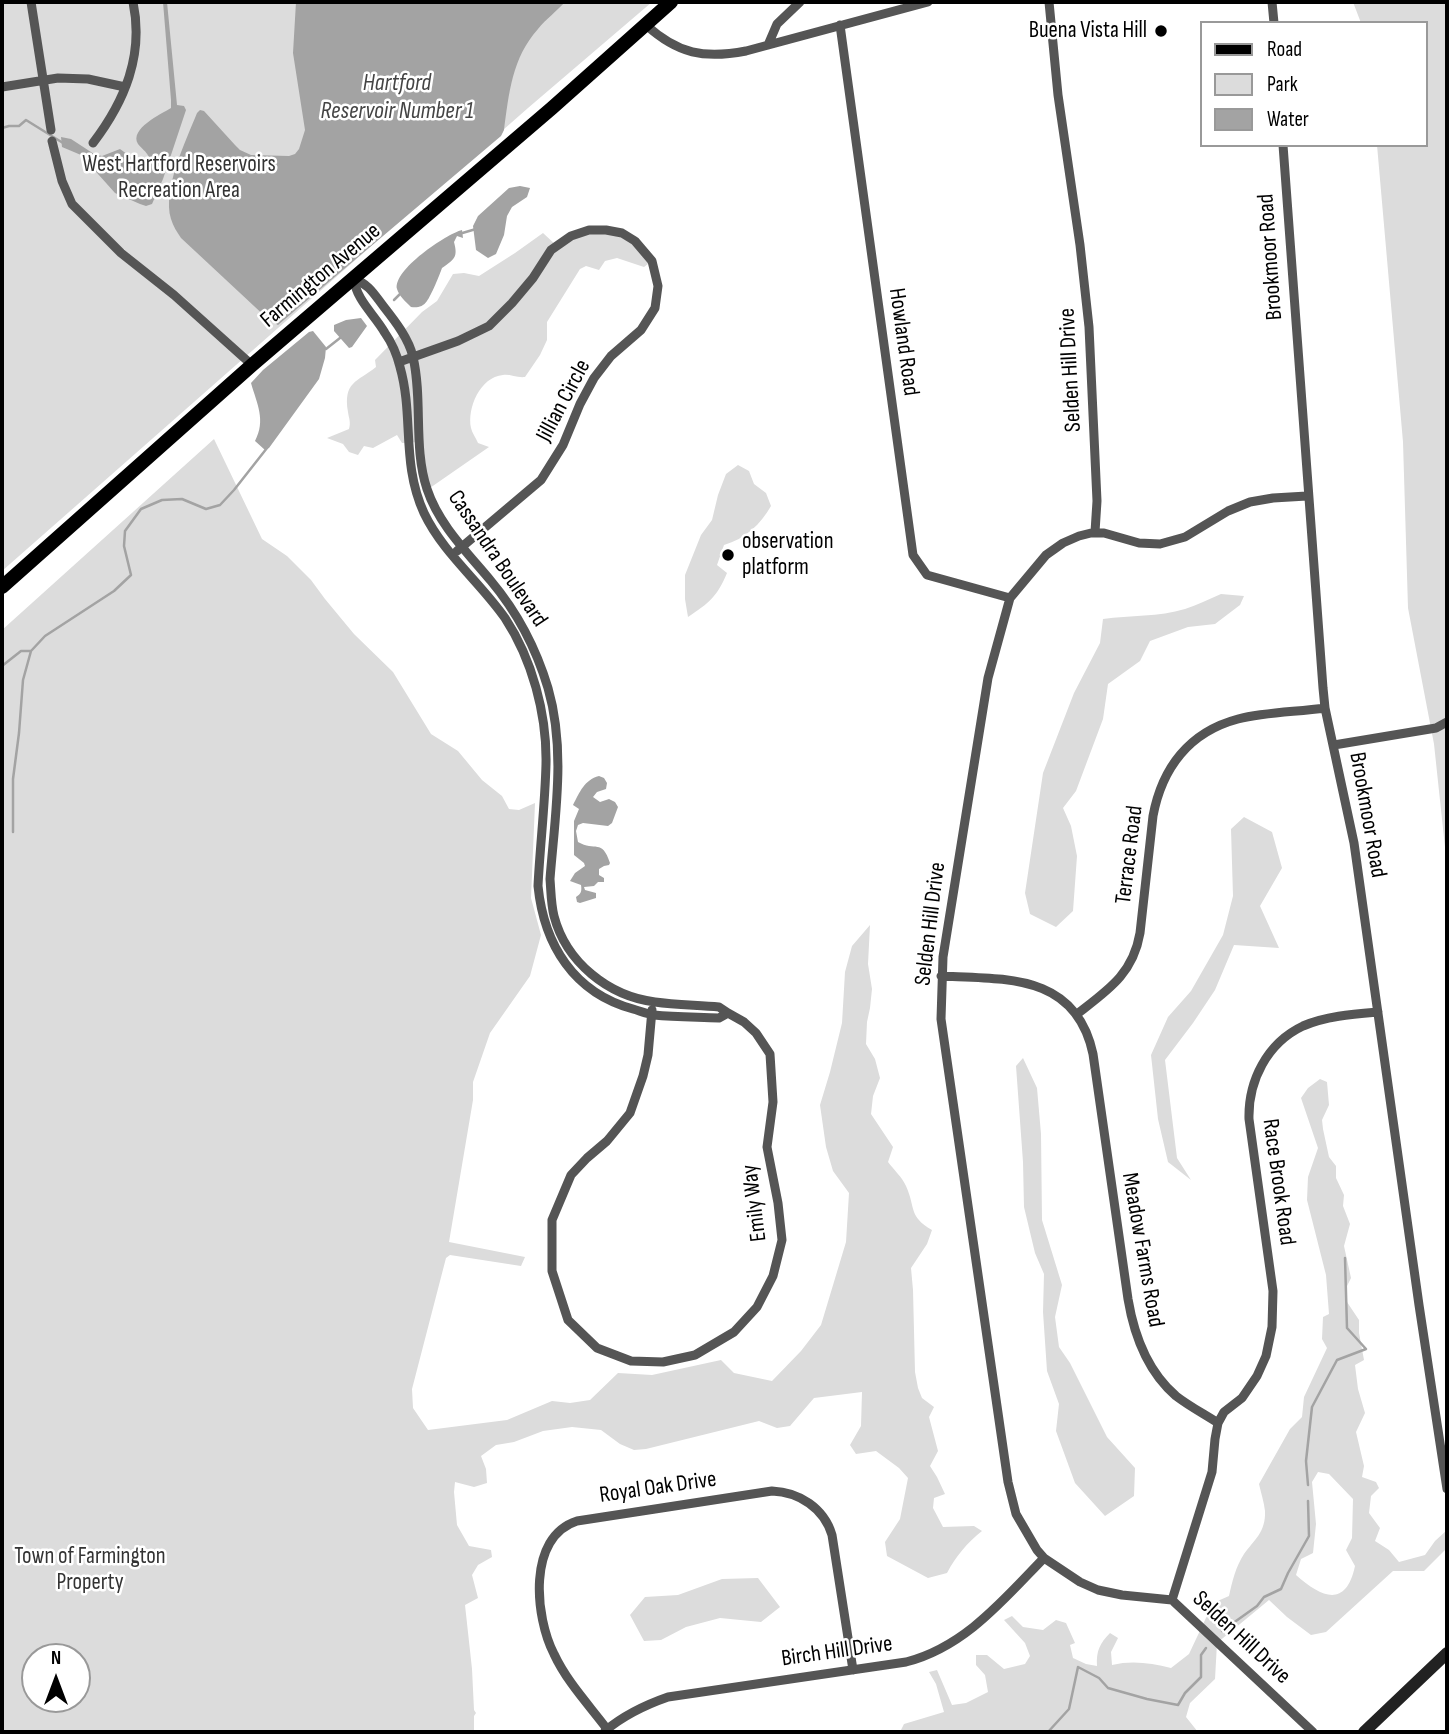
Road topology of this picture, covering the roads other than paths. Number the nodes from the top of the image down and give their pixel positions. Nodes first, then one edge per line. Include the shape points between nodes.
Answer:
1 (31, 2) edge
2 (133, 2) edge
3 (671, 2) edge
4 (800, 2) edge
5 (928, 2) edge
6 (1049, 2) edge
7 (1272, 2) edge
8 (1274, 21) edge
9 (646, 24) junction
10 (840, 25) junction
11 (768, 45) junction
12 (43, 81) junction
13 (2, 87) edge
14 (125, 87) junction
15 (51, 130) dead end
16 (52, 141) dead end
17 (93, 143) dead end
18 (1283, 147) edge
19 (354, 279) junction
20 (413, 356) junction
21 (399, 362) junction
22 (252, 365) junction
23 (1307, 496) junction
24 (1095, 532) junction
25 (461, 547) junction
26 (453, 555) junction
27 (2, 587) edge
28 (1010, 598) junction
29 (1325, 708) junction
30 (1447, 722) edge
31 (1334, 745) junction
32 (942, 975) junction
33 (653, 1002) junction
34 (1378, 1012) junction
35 (728, 1013) junction
36 (652, 1014) junction
37 (1077, 1014) junction
38 (1218, 1423) junction
39 (1447, 1489) edge
40 (1044, 1558) junction
41 (1172, 1600) junction
42 (1447, 1653) edge
43 (853, 1670) junction
44 (605, 1730) edge
45 (1313, 1732) edge
46 (1364, 1732) edge

1 - 12 street
2 - 14 street via 136,54
3 - 9 main road, Farmington Avenue
4 - 11 street via 777,24
5 - 10 street
6 - 24 street, Selden Hill Drive via 1089,327
7 - 8 street
9 - 11 street via 670,44 706,54
9 - 19 main road, Farmington Avenue
10 - 11 street
10 - 28 street, Howland Road via 913,555 928,575
12 - 13 street
12 - 14 street via 88,79
12 - 15 street
14 - 17 street
16 - 22 street via 72,204 121,253
18 - 23 street, Brookmoor Road
19 - 20 street, Cassandra Boulevard via 372,290
19 - 21 street, Cassandra Boulevard via 358,294 386,333
19 - 22 main road, Farmington Avenue
20 - 21 street, Jillian Circle
20 - 25 street, Cassandra Boulevard via 427,490
20 - 25 street, Jillian Circle via 489,326 533,278 551,250 571,236 589,230 622,233 652,261 658,286 655,308 641,330 611,356 594,379 541,480
21 - 26 street, Cassandra Boulevard via 416,493
22 - 27 main road, Farmington Avenue
23 - 24 street via 1250,502 1164,544
23 - 29 street, Brookmoor Road
24 - 28 street, Selden Hill Drive via 1051,551
25 - 26 street, Jillian Circle
25 - 33 street, Cassandra Boulevard via 526,632 549,690 558,768 550,878 554,916 561,933 592,975 626,995
26 - 36 street, Cassandra Boulevard via 513,631 540,708 546,764 538,886 545,926 583,983 621,1006
28 - 32 street, Selden Hill Drive via 988,678
29 - 31 street, Brookmoor Road
29 - 37 street, Terrace Road via 1231,722 1206,733 1180,755 1156,801 1136,952 1122,976
30 - 31 street via 1436,728
31 - 34 street, Brookmoor Road via 1354,843
32 - 37 street, Meadow Farms Road via 1029,984 1059,998
32 - 40 street, Selden Hill Drive via 942,1036 1008,1482 1016,1514
33 - 35 street, Emily Way via 719,1007
33 - 36 street, Emily Way
34 - 38 street, Race Brook Road via 1324,1020 1296,1031 1270,1052 1258,1071 1249,1119 1273,1291 1272,1327 1257,1376
34 - 39 street, Brookmoor Road
35 - 36 street via 719,1018
35 - 36 street, Emily Way via 756,1033 770,1054 773,1102 767,1147 782,1240 774,1276 757,1307 734,1332 695,1355 663,1362 631,1361 597,1348 568,1320 552,1271 552,1220 571,1175 630,1113 648,1055
37 - 38 street, Meadow Farms Road via 1093,1054 1135,1332 1167,1387
38 - 41 street via 1212,1472
40 - 41 street, Selden Hill Drive via 1098,1590
40 - 43 street, Birch Hill Drive via 986,1617 948,1645 921,1658
41 - 45 street, Selden Hill Drive
42 - 46 street
43 - 44 street, Birch Hill Drive via 668,1697 635,1710
43 - 44 street, Royal Oak Drive via 830,1529 802,1498 768,1492 583,1520 561,1528 547,1546 541,1604 557,1662

